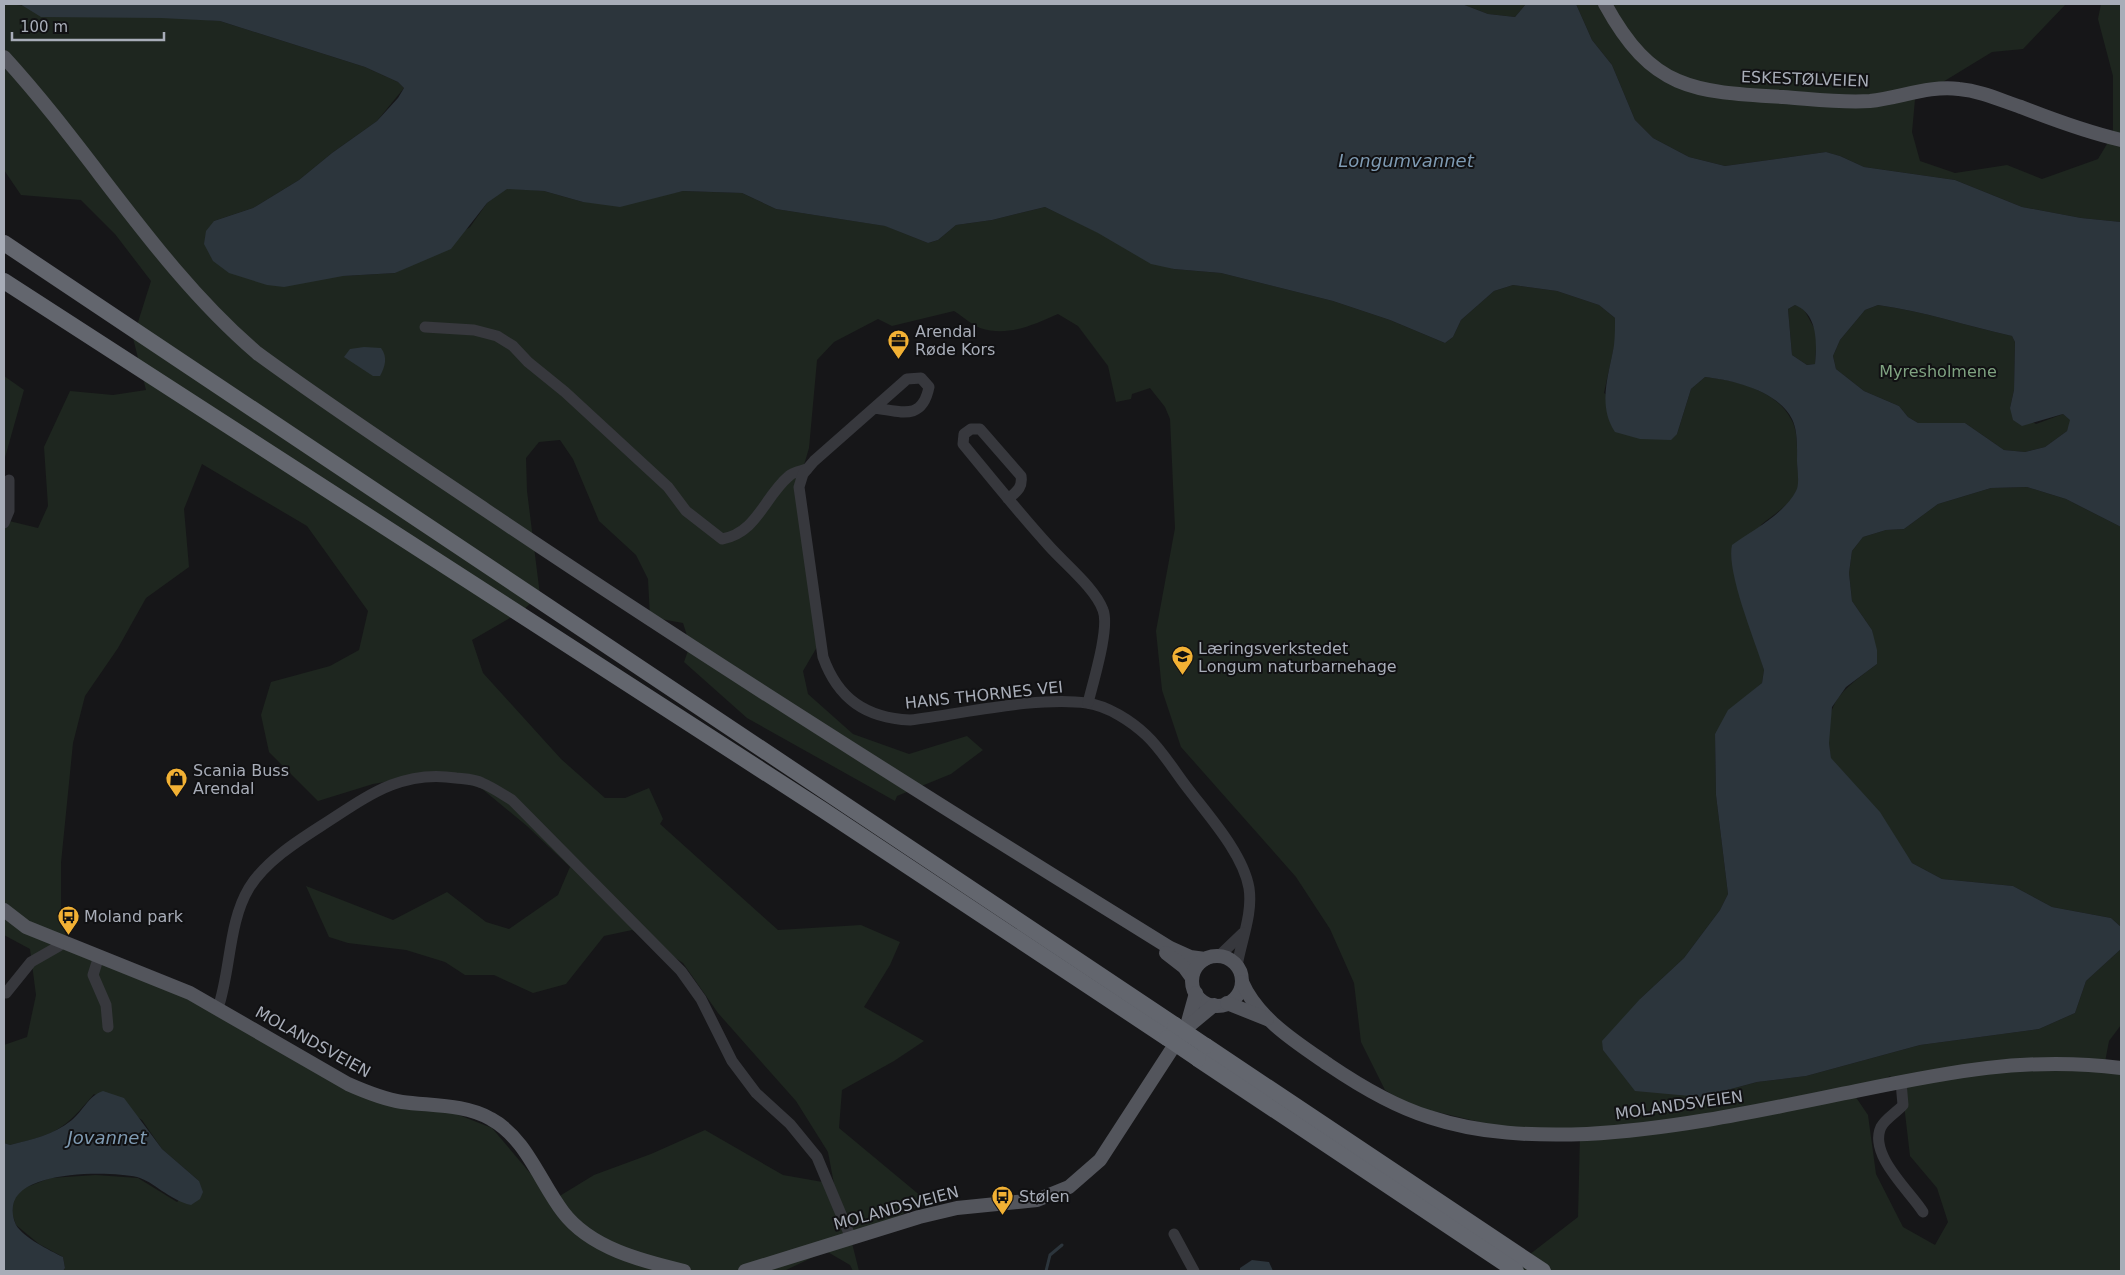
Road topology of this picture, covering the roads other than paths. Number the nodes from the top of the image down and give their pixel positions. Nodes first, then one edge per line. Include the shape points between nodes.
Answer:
1 (1605, 4) edge
2 (4, 57) edge
3 (4, 68) edge
4 (2121, 140) edge
5 (4, 243) edge
6 (4, 281) edge
7 (425, 327) dead end
8 (874, 408) dead end
9 (807, 469) junction
10 (9, 480) dead end
11 (1008, 499) junction
12 (4, 523) edge
13 (1088, 703) junction
14 (4, 910) edge
15 (1243, 933) junction
16 (61, 942) junction
17 (99, 956) junction
18 (1219, 956) junction
19 (1205, 959) junction
20 (1237, 966) junction
21 (1192, 978) junction
22 (1242, 982) junction
23 (6, 992) dead end
24 (1196, 993) junction
25 (1220, 1004) junction
26 (218, 1008) junction
27 (1268, 1020) junction
28 (108, 1027) dead end
29 (1176, 1031) junction
30 (1202, 1052) junction
31 (2121, 1068) edge
32 (1901, 1082) junction
33 (1923, 1212) dead end
34 (1174, 1234) dead end
35 (851, 1238) junction
36 (684, 1271) edge
37 (745, 1271) edge
38 (1194, 1271) edge
39 (1516, 1271) edge
40 (1543, 1271) edge

1 - 4 main road, ESKESTØLVEIEN via 1636,51 1667,76 1686,86 1732,94 1844,101 1959,88
2 - 19 main road via 183,280 217,318 257,353 528,538 811,723 1170,948 1190,957
3 - 21 main road via 178,284 212,322 254,358 590,587 820,737 1166,954 1184,967
5 - 29 highway
6 - 29 highway via 823,810
7 - 9 street via 474,330 497,336 514,346 668,486 686,511 722,539 736,537 751,524 790,475
8 - 9 street
9 - 13 street, HANS THORNES VEI via 800,481 799,495 823,657 832,678 846,696 874,715 892,719 916,719 1042,703
10 - 12 street via 8,511
11 - 11 street via 1020,488 1021,476 980,430 971,429 964,434 963,444
11 - 13 street via 1104,610 1106,625
13 - 15 street, HANS THORNES VEI via 1120,716 1147,736 1233,852 1244,871 1250,892 1249,916
14 - 16 main road, MOLANDSVEIEN via 26,927
15 - 18 street
15 - 20 street, HANS THORNES VEI
16 - 17 main road, MOLANDSVEIEN
16 - 23 street via 31,962
17 - 26 main road, MOLANDSVEIEN via 174,985
17 - 28 street via 93,974 106,1005
18 - 19 main road
18 - 20 main road
19 - 21 main road via 1195,969
20 - 22 main road
21 - 24 main road
22 - 25 main road via 1237,995
22 - 27 main road, MOLANDSVEIEN
24 - 25 main road via 1204,1002
24 - 29 main road, MOLANDSVEIEN
25 - 27 main road, MOLANDSVEIEN
25 - 29 main road, MOLANDSVEIEN
26 - 35 street via 243,901 262,872 300,840 383,787 415,777 444,776 481,782 512,800 681,971 701,999 732,1062 756,1093 790,1124 817,1157
26 - 36 main road, MOLANDSVEIEN via 370,1094 401,1102 466,1109 492,1119 514,1138 564,1213 585,1233 632,1256
27 - 32 main road, MOLANDSVEIEN via 1348,1078 1392,1102 1447,1123 1514,1134 1581,1134 1655,1128
29 - 30 highway, bridge
29 - 35 main road, MOLANDSVEIEN via 1100,1160 1069,1188 1037,1200 957,1208
30 - 39 highway
30 - 40 highway
31 - 32 main road, MOLANDSVEIEN via 2027,1063
32 - 33 street via 1903,1105 1882,1125 1879,1140 1891,1171
34 - 38 street
35 - 37 main road, MOLANDSVEIEN

